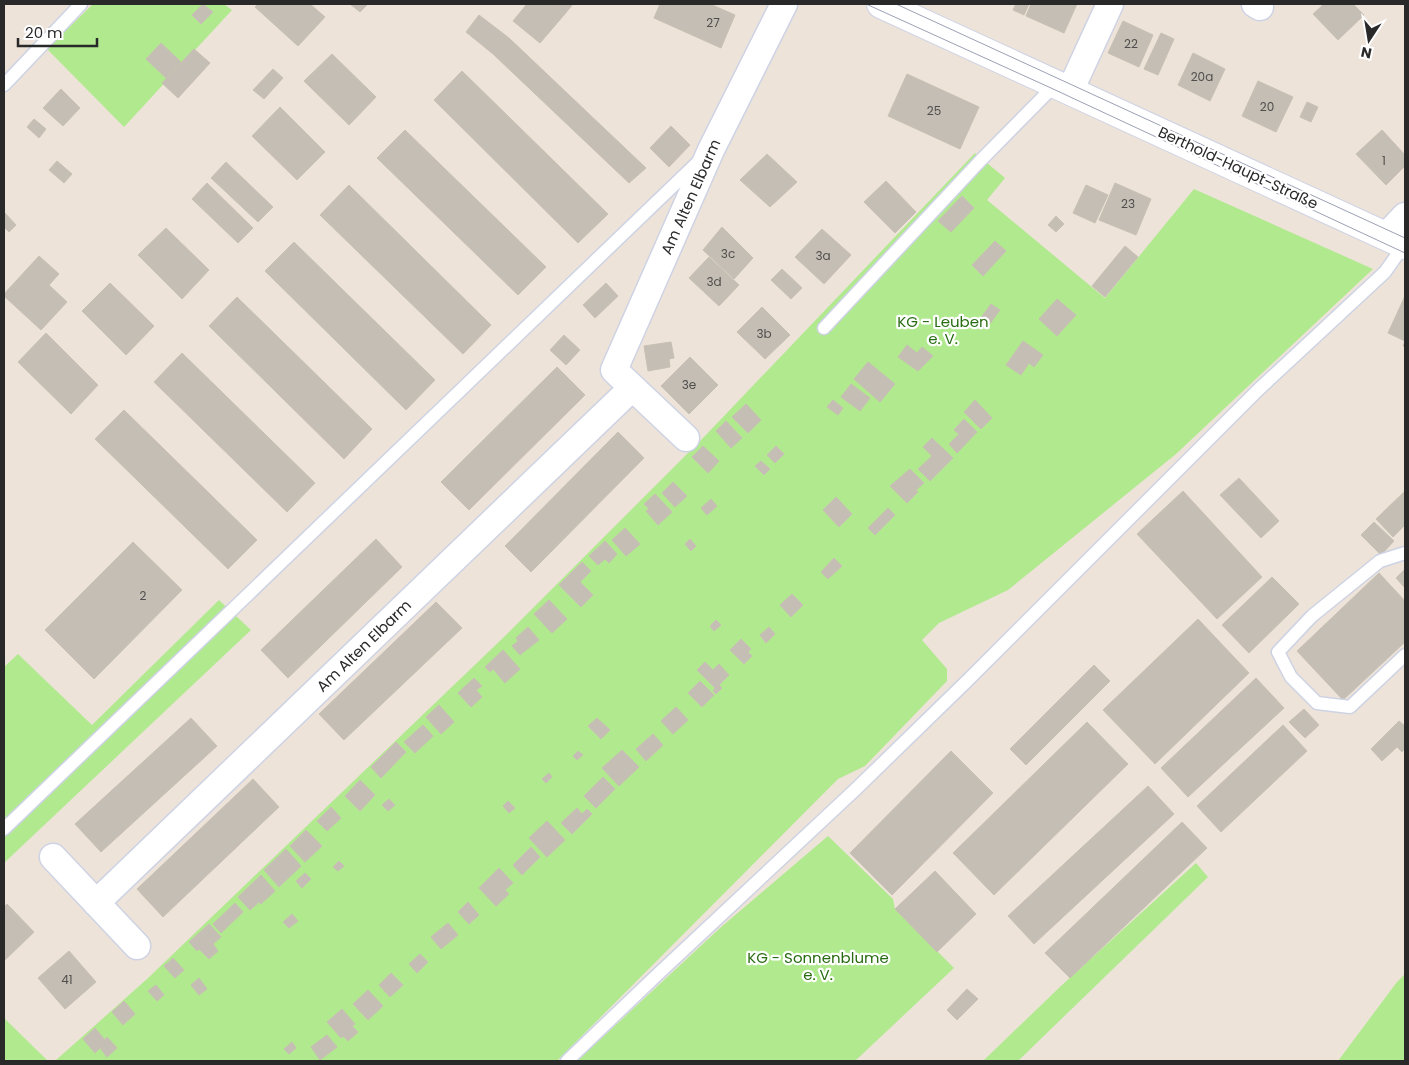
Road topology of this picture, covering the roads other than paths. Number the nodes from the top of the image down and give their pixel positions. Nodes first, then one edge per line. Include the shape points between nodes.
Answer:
1 (81, 4) edge
2 (784, 4) edge
3 (880, 4) edge
4 (1110, 4) edge
5 (4, 85) edge
6 (1063, 87) junction
7 (711, 150) junction
8 (1405, 216) edge
9 (1398, 242) edge
10 (824, 328) dead end
11 (632, 388) junction
12 (686, 438) dead end
13 (1405, 553) edge
14 (1405, 655) edge
15 (4, 829) edge
16 (53, 857) dead end
17 (96, 903) junction
18 (137, 946) dead end
19 (567, 1061) edge

1 - 5 lane
2 - 7 street, Am Alten Elbarm
3 - 6 street, Berthold-Haupt-Straße
4 - 6 street
6 - 9 street, Berthold-Haupt-Straße
6 - 10 lane via 981,160
7 - 11 street, Am Alten Elbarm via 614,370
7 - 15 lane
8 - 9 street
9 - 19 lane via 1385,272 1258,390 864,781
11 - 12 street, Am Alten Elbarm
11 - 17 street, Am Alten Elbarm
13 - 14 lane via 1380,561 1312,616 1278,652 1290,677 1317,703 1350,707
16 - 17 street
17 - 18 street

